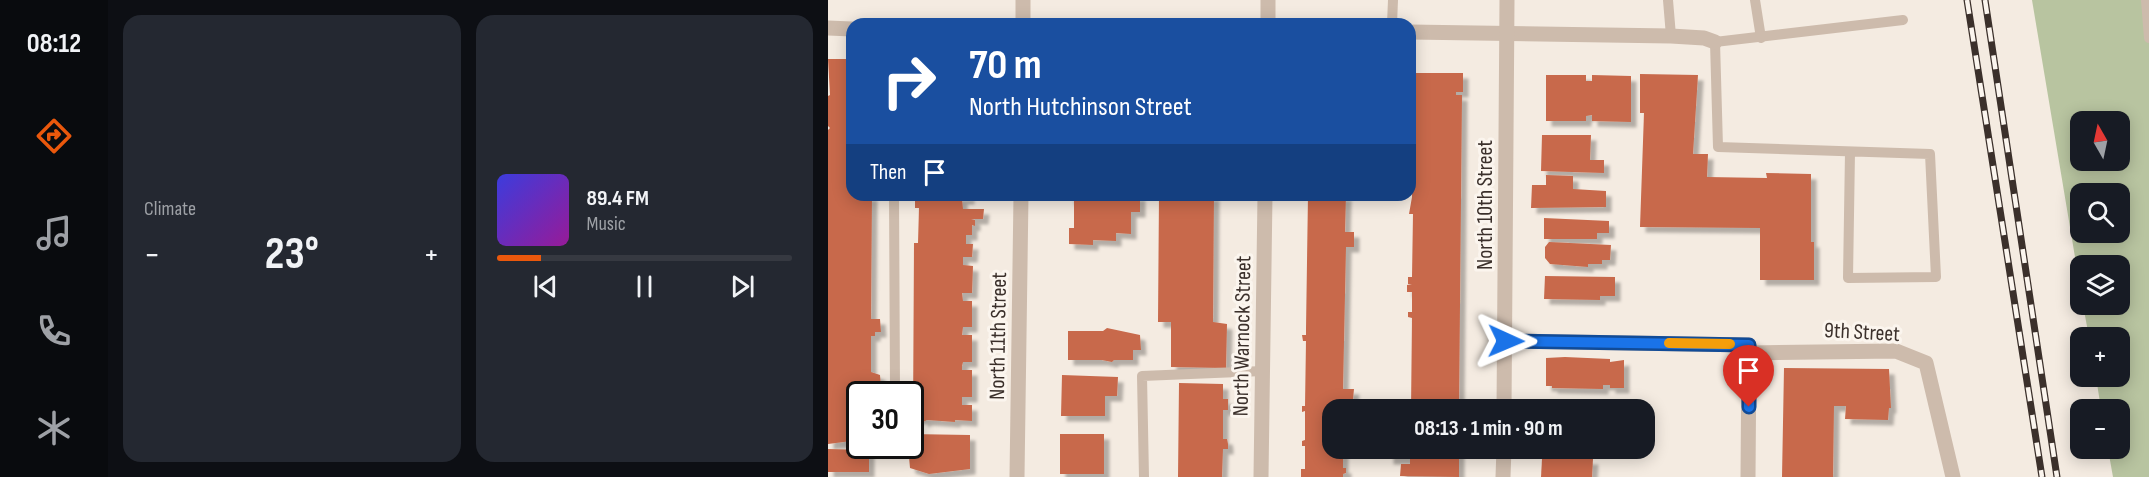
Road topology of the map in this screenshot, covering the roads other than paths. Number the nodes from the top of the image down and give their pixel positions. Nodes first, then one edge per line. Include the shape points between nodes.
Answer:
1 (1023, 0) edge
2 (1268, 0) edge
3 (1393, 0) edge
4 (1507, 0) edge
5 (1668, 0) edge
6 (1755, 0) edge
7 (2146, 0) edge
8 (1023, 18) edge
9 (1268, 18) edge
10 (1392, 18) edge
11 (1903, 20) dead end
12 (828, 28) edge
13 (846, 29) edge
14 (1416, 32) edge
15 (1507, 32) junction
16 (1671, 36) junction
17 (1761, 38) junction
18 (2149, 38) edge
19 (1716, 42) junction
20 (1851, 152) junction
21 (894, 201) edge
22 (1021, 201) edge
23 (1266, 201) edge
24 (1506, 341) junction
25 (1749, 353) junction
26 (1263, 370) junction
27 (895, 381) edge
28 (1504, 399) edge
29 (1504, 459) edge
30 (1017, 477) edge
31 (1144, 477) edge
32 (1261, 477) edge
33 (1503, 477) edge
34 (1748, 477) edge
35 (1953, 477) edge

1 - 8 street
2 - 9 street
3 - 10 lane
4 - 15 street, North 10th Street
5 - 16 lane
6 - 17 lane
7 - 18 lane
11 - 17 lane
12 - 13 street
14 - 15 street
15 - 16 street
15 - 24 street, North 10th Street
16 - 19 street
17 - 19 lane
19 - 20 lane via 1718,147
20 - 20 lane via 1930,154 1936,277 1848,278
21 - 27 lane
22 - 30 street, North 11th Street
23 - 26 street, North Warnock Street
24 - 25 street via 1749,345
24 - 28 street, North 10th Street
25 - 34 street
25 - 35 street, 9th Street via 1896,351 1926,363
26 - 31 lane via 1142,376
26 - 32 street, North Warnock Street
29 - 33 street

